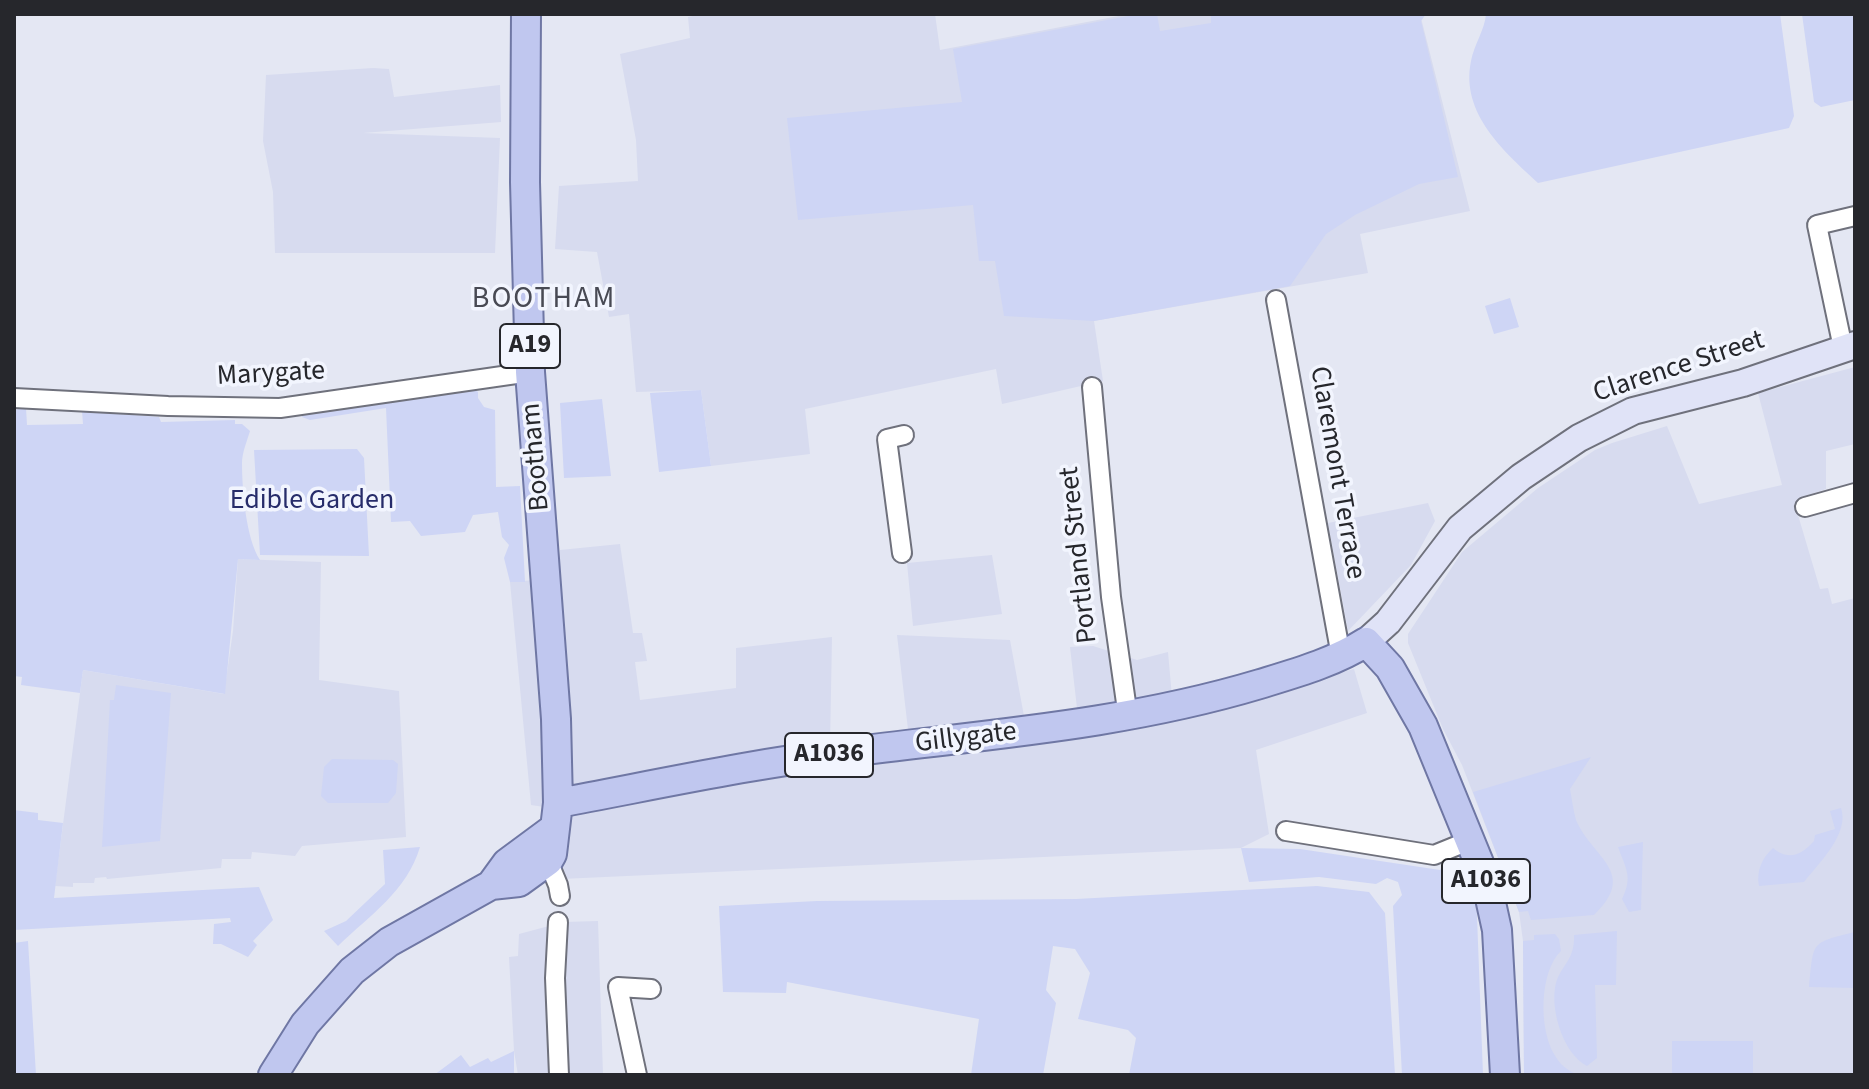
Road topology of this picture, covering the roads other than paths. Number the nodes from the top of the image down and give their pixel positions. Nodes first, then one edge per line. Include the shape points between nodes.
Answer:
1 (526, 14) edge
2 (1855, 216) edge
3 (1276, 300) dead end
4 (1849, 346) edge
5 (530, 372) junction
6 (1092, 387) dead end
7 (14, 398) edge
8 (904, 435) dead end
9 (1855, 493) edge
10 (1805, 507) dead end
11 (902, 553) dead end
12 (1366, 642) junction
13 (1341, 656) junction
14 (1128, 717) junction
15 (555, 816) junction
16 (1286, 831) dead end
17 (1471, 840) junction
18 (548, 861) junction
19 (491, 885) junction
20 (560, 896) dead end
21 (558, 922) dead end
22 (651, 989) dead end
23 (273, 1075) edge
24 (559, 1075) edge
25 (637, 1075) edge
26 (1505, 1075) edge

1 - 5 main road, Bootham / A19
2 - 4 street via 1817,225
3 - 13 street, Claremont Terrace
4 - 12 main road, Clarence Street via 1743,383 1633,411 1579,438 1460,528 1388,622
5 - 7 street, Marygate via 280,408
5 - 15 main road, Bootham / A19 via 552,639
6 - 14 street, Portland Street
8 - 11 street via 887,439
9 - 10 street
12 - 13 main road, Gillygate / A1036
12 - 17 main road, A1036 via 1390,668 1409,701
13 - 14 main road, Gillygate / A1036 via 1251,686
14 - 15 main road, Gillygate / A1036 via 813,757
15 - 18 main road, Bootham
15 - 19 main road, A1036
16 - 17 street via 1434,855
17 - 26 main road, A1036 via 1497,930
18 - 19 main road, A1036 via 519,882
18 - 20 street
19 - 23 main road, A1036 via 389,942 352,971 305,1024
21 - 24 street
22 - 25 street via 618,987

